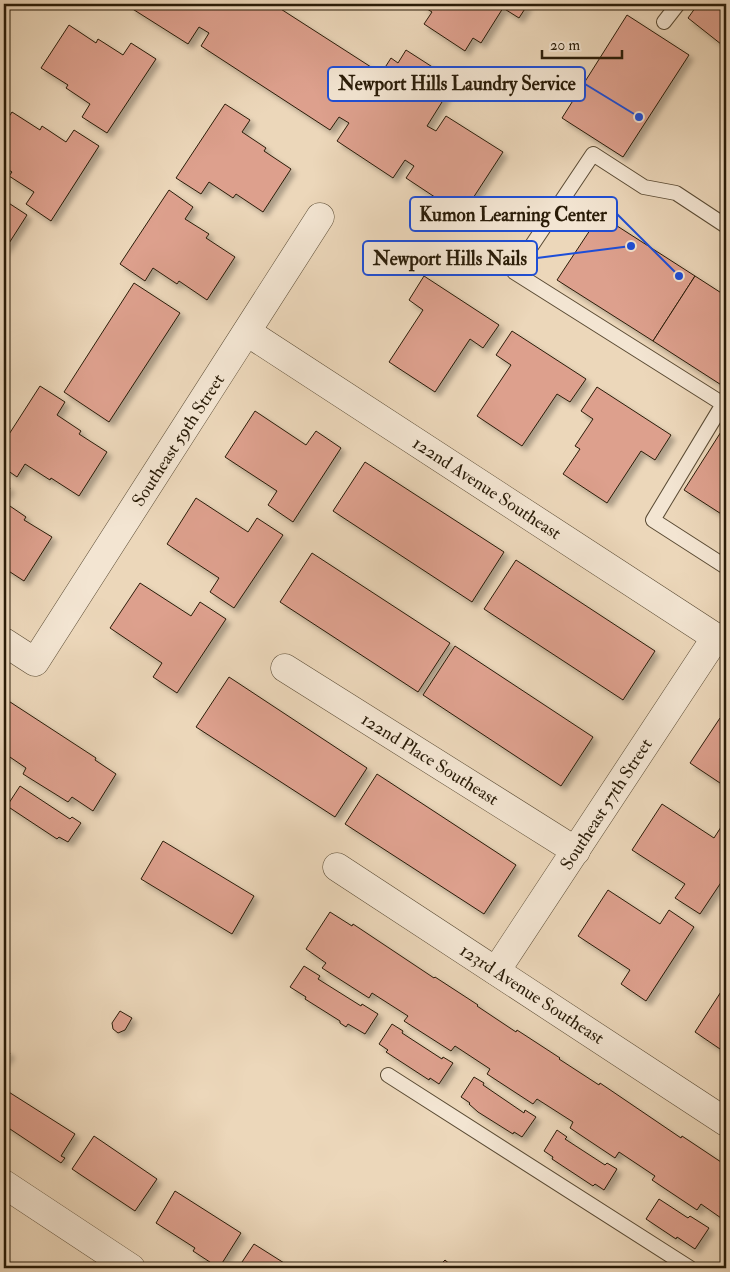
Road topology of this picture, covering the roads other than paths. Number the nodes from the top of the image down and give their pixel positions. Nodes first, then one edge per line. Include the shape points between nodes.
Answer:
1 (678, 4) edge
2 (664, 22) dead end
3 (320, 217) dead end
4 (726, 226) edge
5 (248, 332) junction
6 (726, 567) edge
7 (721, 641) edge
8 (4, 642) edge
9 (285, 668) dead end
10 (576, 850) junction
11 (337, 867) dead end
12 (496, 971) junction
13 (388, 1075) dead end
14 (726, 1122) edge
15 (4, 1184) edge
16 (131, 1268) edge
17 (690, 1268) edge

1 - 2 lane
3 - 5 street, Southeast 59th Street
4 - 6 lane via 676,193 644,187 593,154 514,272 723,404 653,520
5 - 7 street, 122nd Avenue Southeast
5 - 8 street, Southeast 59th Street via 35,662
7 - 10 street, Southeast 57th Street
9 - 10 street, 122nd Place Southeast
10 - 12 street, Southeast 57th Street
11 - 12 street, 123rd Avenue Southeast
12 - 14 street, 123rd Avenue Southeast
13 - 17 lane
15 - 16 street

